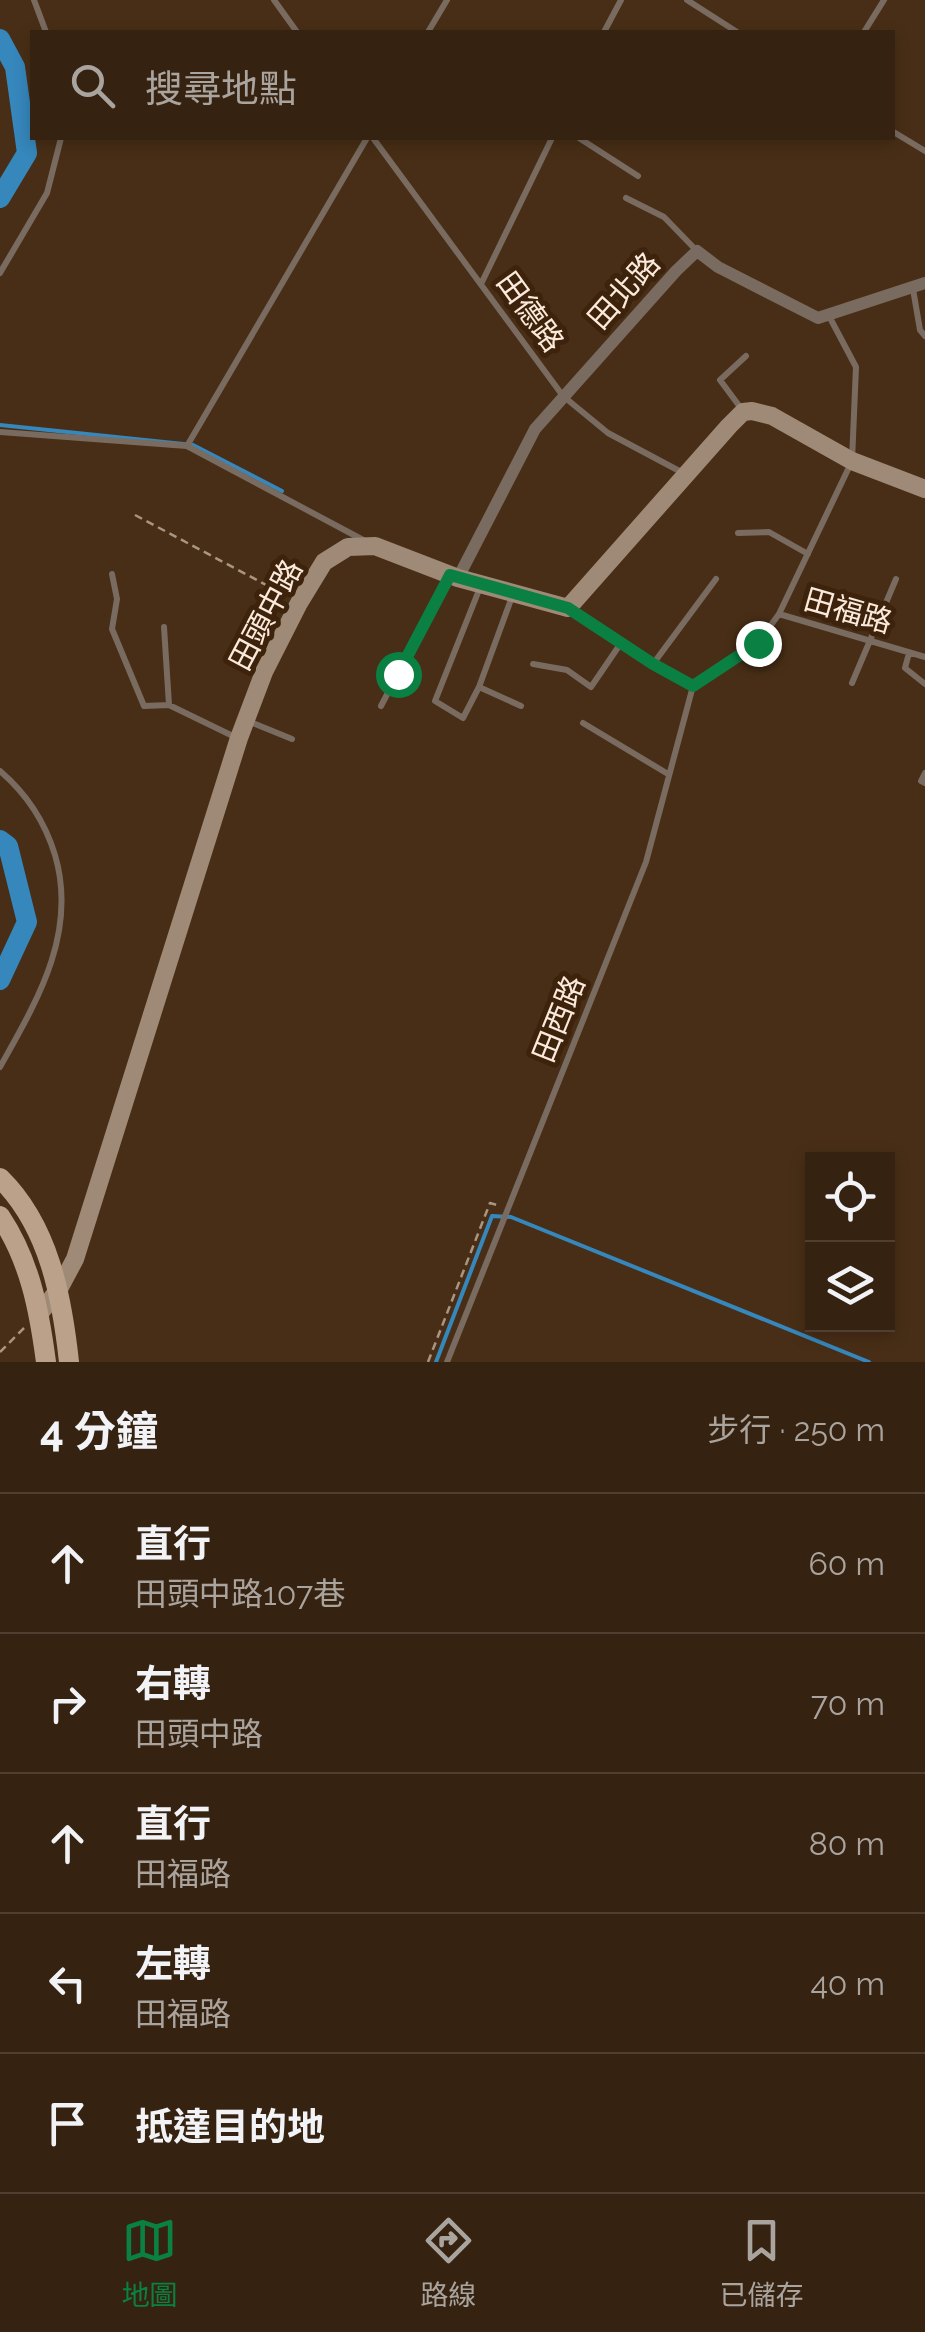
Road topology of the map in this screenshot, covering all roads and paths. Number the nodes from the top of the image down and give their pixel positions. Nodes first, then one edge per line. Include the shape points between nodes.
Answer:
1 (34, 0) edge
2 (274, 0) edge
3 (447, 0) edge
4 (621, 0) edge
5 (687, 0) edge
6 (884, 0) edge
7 (45, 30) edge
8 (296, 30) edge
9 (429, 30) edge
10 (605, 30) edge
11 (734, 30) edge
12 (865, 30) edge
13 (895, 133) edge
14 (61, 140) edge
15 (369, 140) edge
16 (372, 140) edge
17 (551, 140) edge
18 (583, 140) edge
19 (925, 151) edge
20 (638, 176) dead end
21 (626, 198) dead end
22 (697, 251) junction
23 (0, 273) edge
24 (482, 282) junction
25 (919, 286) edge
26 (829, 316) junction
27 (925, 336) edge
28 (746, 356) dead end
29 (564, 396) junction
30 (743, 412) junction
31 (0, 432) edge
32 (187, 446) junction
33 (852, 460) junction
34 (686, 474) junction
35 (925, 488) edge
36 (135, 515) dead end
37 (738, 533) dead end
38 (375, 546) junction
39 (808, 554) junction
40 (112, 574) dead end
41 (454, 576) junction
42 (716, 579) dead end
43 (896, 579) dead end
44 (482, 584) junction
45 (514, 593) junction
46 (299, 603) junction
47 (568, 608) junction
48 (779, 614) junction
49 (164, 627) dead end
50 (870, 640) junction
51 (620, 643) junction
52 (909, 653) junction
53 (925, 657) edge
54 (533, 664) dead end
55 (653, 664) junction
56 (852, 683) dead end
57 (925, 684) edge
58 (480, 686) junction
59 (693, 686) junction
60 (169, 706) junction
61 (381, 706) dead end
62 (522, 706) dead end
63 (583, 722) dead end
64 (243, 729) junction
65 (292, 739) dead end
66 (0, 772) edge
67 (668, 774) junction
68 (925, 774) edge
69 (925, 783) edge
70 (0, 1068) edge
71 (0, 1178) edge
72 (508, 1208) junction
73 (0, 1216) edge
74 (59, 1289) junction
75 (40, 1314) junction
76 (0, 1352) edge
77 (46, 1362) edge
78 (70, 1362) edge
79 (428, 1362) edge
80 (447, 1362) edge

1 - 7 lane
2 - 8 lane
3 - 9 lane
4 - 10 lane
5 - 11 lane
6 - 12 lane
13 - 19 lane
14 - 23 lane via 46,193
15 - 32 lane
16 - 24 lane, 田德路
17 - 24 lane
18 - 20 lane
21 - 22 lane via 664,217
22 - 26 street, 田北路 via 818,318
22 - 29 street, 田北路
24 - 29 lane, 田德路
25 - 26 street
25 - 27 lane
26 - 33 lane via 856,368
28 - 30 lane via 720,380
29 - 34 lane, 田德路 via 608,434
29 - 41 street, 田北路 via 535,428
30 - 33 street via 772,416
30 - 34 street
31 - 32 lane
32 - 38 lane
33 - 35 street
33 - 39 lane
34 - 47 street
36 - 46 path
37 - 39 lane via 770,532
38 - 41 street
38 - 46 street, 田頭中路 via 348,547 324,562
39 - 48 lane
40 - 60 lane via 112,629 144,706
41 - 44 street
41 - 61 lane
42 - 55 lane
43 - 50 lane
44 - 45 street
44 - 58 lane via 434,701 464,718
45 - 47 street
45 - 58 lane
46 - 64 street, 田頭中路
47 - 51 lane
48 - 50 lane, 田福路
48 - 59 lane, 田福路 via 758,643
49 - 60 lane
50 - 52 lane, 田福路
50 - 56 lane
51 - 54 lane via 590,686 567,670
51 - 55 lane
52 - 53 lane, 田福路
52 - 57 lane via 905,668
55 - 59 lane
58 - 62 lane
59 - 67 lane, 田西路
60 - 64 lane
63 - 67 lane
64 - 65 lane
64 - 74 street, 田頭中路 via 75,1259
66 - 70 lane via 40,816 64,898 54,958
67 - 72 lane, 田西路 via 646,862
68 - 69 lane
71 - 74 main road via 36,1229
72 - 79 path via 490,1203
72 - 80 lane, 田西路
73 - 75 main road via 20,1251
74 - 75 street, 田頭中路
74 - 78 main road
75 - 76 path
75 - 77 main road

